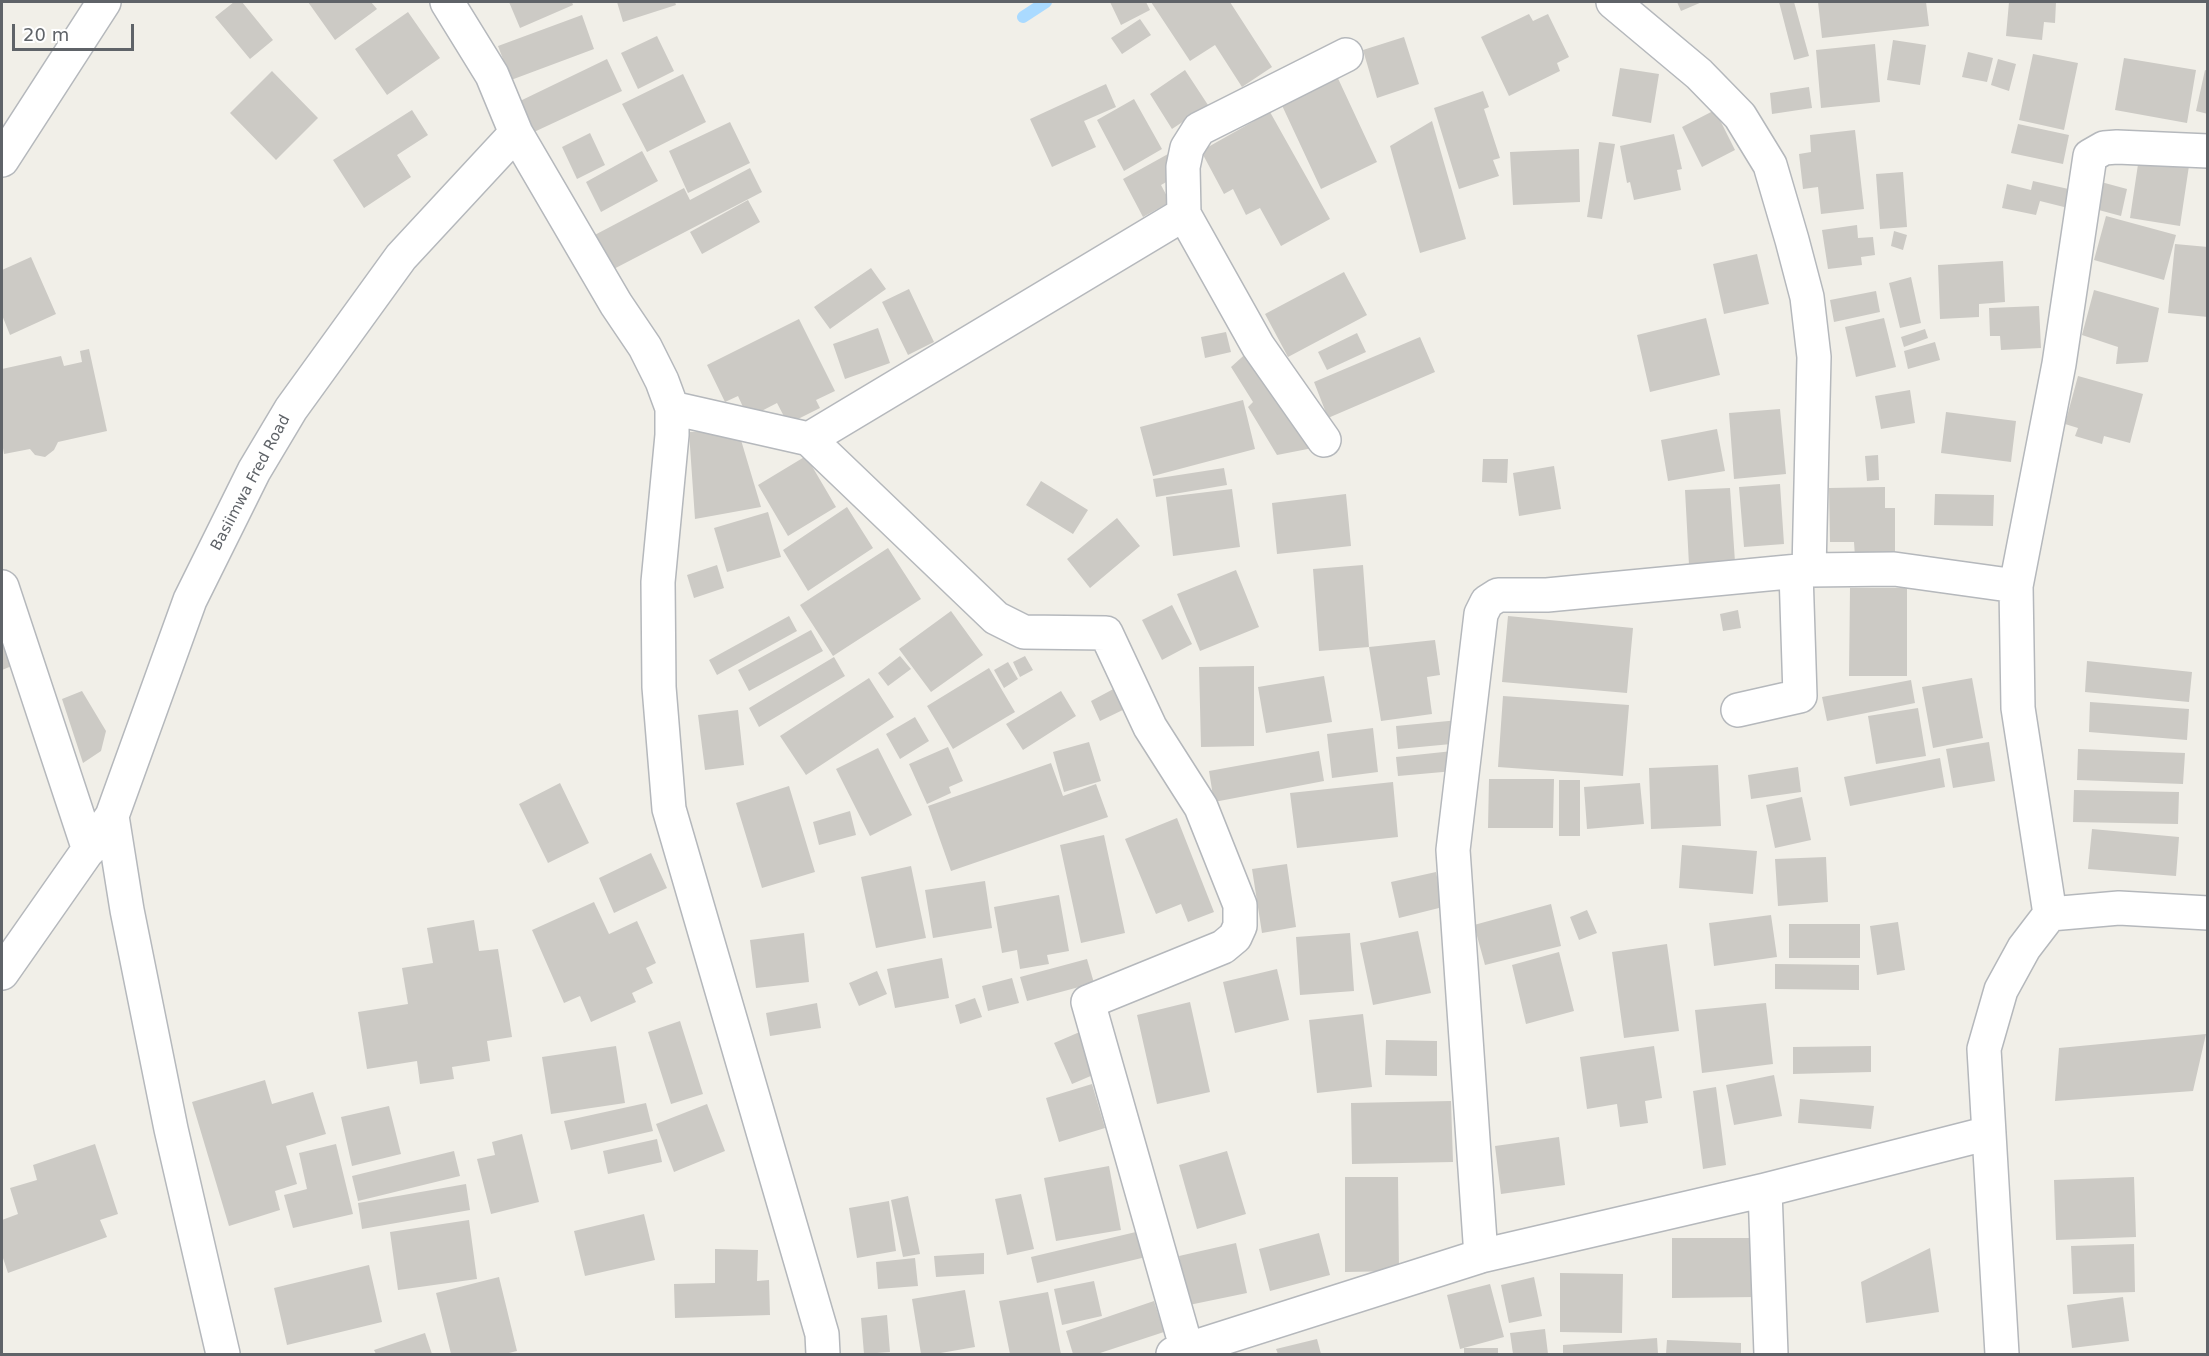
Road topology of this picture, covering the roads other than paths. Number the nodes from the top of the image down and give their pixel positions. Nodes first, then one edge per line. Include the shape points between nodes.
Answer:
1 (104, 2) edge
2 (447, 2) edge
3 (1613, 2) edge
4 (1346, 55) dead end
5 (516, 133) junction
6 (2208, 151) edge
7 (2, 160) edge
8 (1184, 214) junction
9 (672, 408) junction
10 (809, 439) junction
11 (1324, 440) dead end
12 (1802, 571) junction
13 (2016, 586) junction
14 (2, 587) edge
15 (1738, 710) dead end
16 (112, 816) junction
17 (89, 850) junction
18 (2208, 913) edge
19 (2050, 914) junction
20 (2, 974) edge
21 (1989, 1133) junction
22 (1766, 1190) junction
23 (1481, 1256) junction
24 (1180, 1352) edge
25 (223, 1354) edge
26 (824, 1354) edge
27 (1771, 1354) edge
28 (2002, 1354) edge

1 - 7 street
2 - 5 street via 492,75
3 - 12 street via 1700,74 1740,116 1770,165 1806,297 1814,357
4 - 8 street via 1199,129 1187,148 1183,168
5 - 9 street via 645,347
5 - 16 street, Basiimwa Fred Road via 401,257 291,409 190,600
6 - 13 street via 2117,147 2104,148 2090,156 2059,364
8 - 10 street
8 - 11 street via 1258,346
9 - 10 street
9 - 26 street via 658,582 659,687 669,809 822,1334
10 - 24 street via 996,618 1024,632 1106,633 1150,727 1201,807 1240,905 1240,926 1235,937 1223,947 1088,1002
12 - 13 street via 1894,569
12 - 15 street via 1800,696
12 - 23 street via 1547,596 1498,595 1487,602 1481,614 1453,850
13 - 19 street via 2018,708
14 - 17 street
16 - 17 street, Basiimwa Fred Road
16 - 25 street via 166,1106
17 - 20 street, Basiimwa Fred Road
18 - 19 street via 2119,908
19 - 21 street via 2024,948 2001,990 1984,1049
21 - 22 street
21 - 28 street
22 - 23 street
22 - 27 street
23 - 24 street

